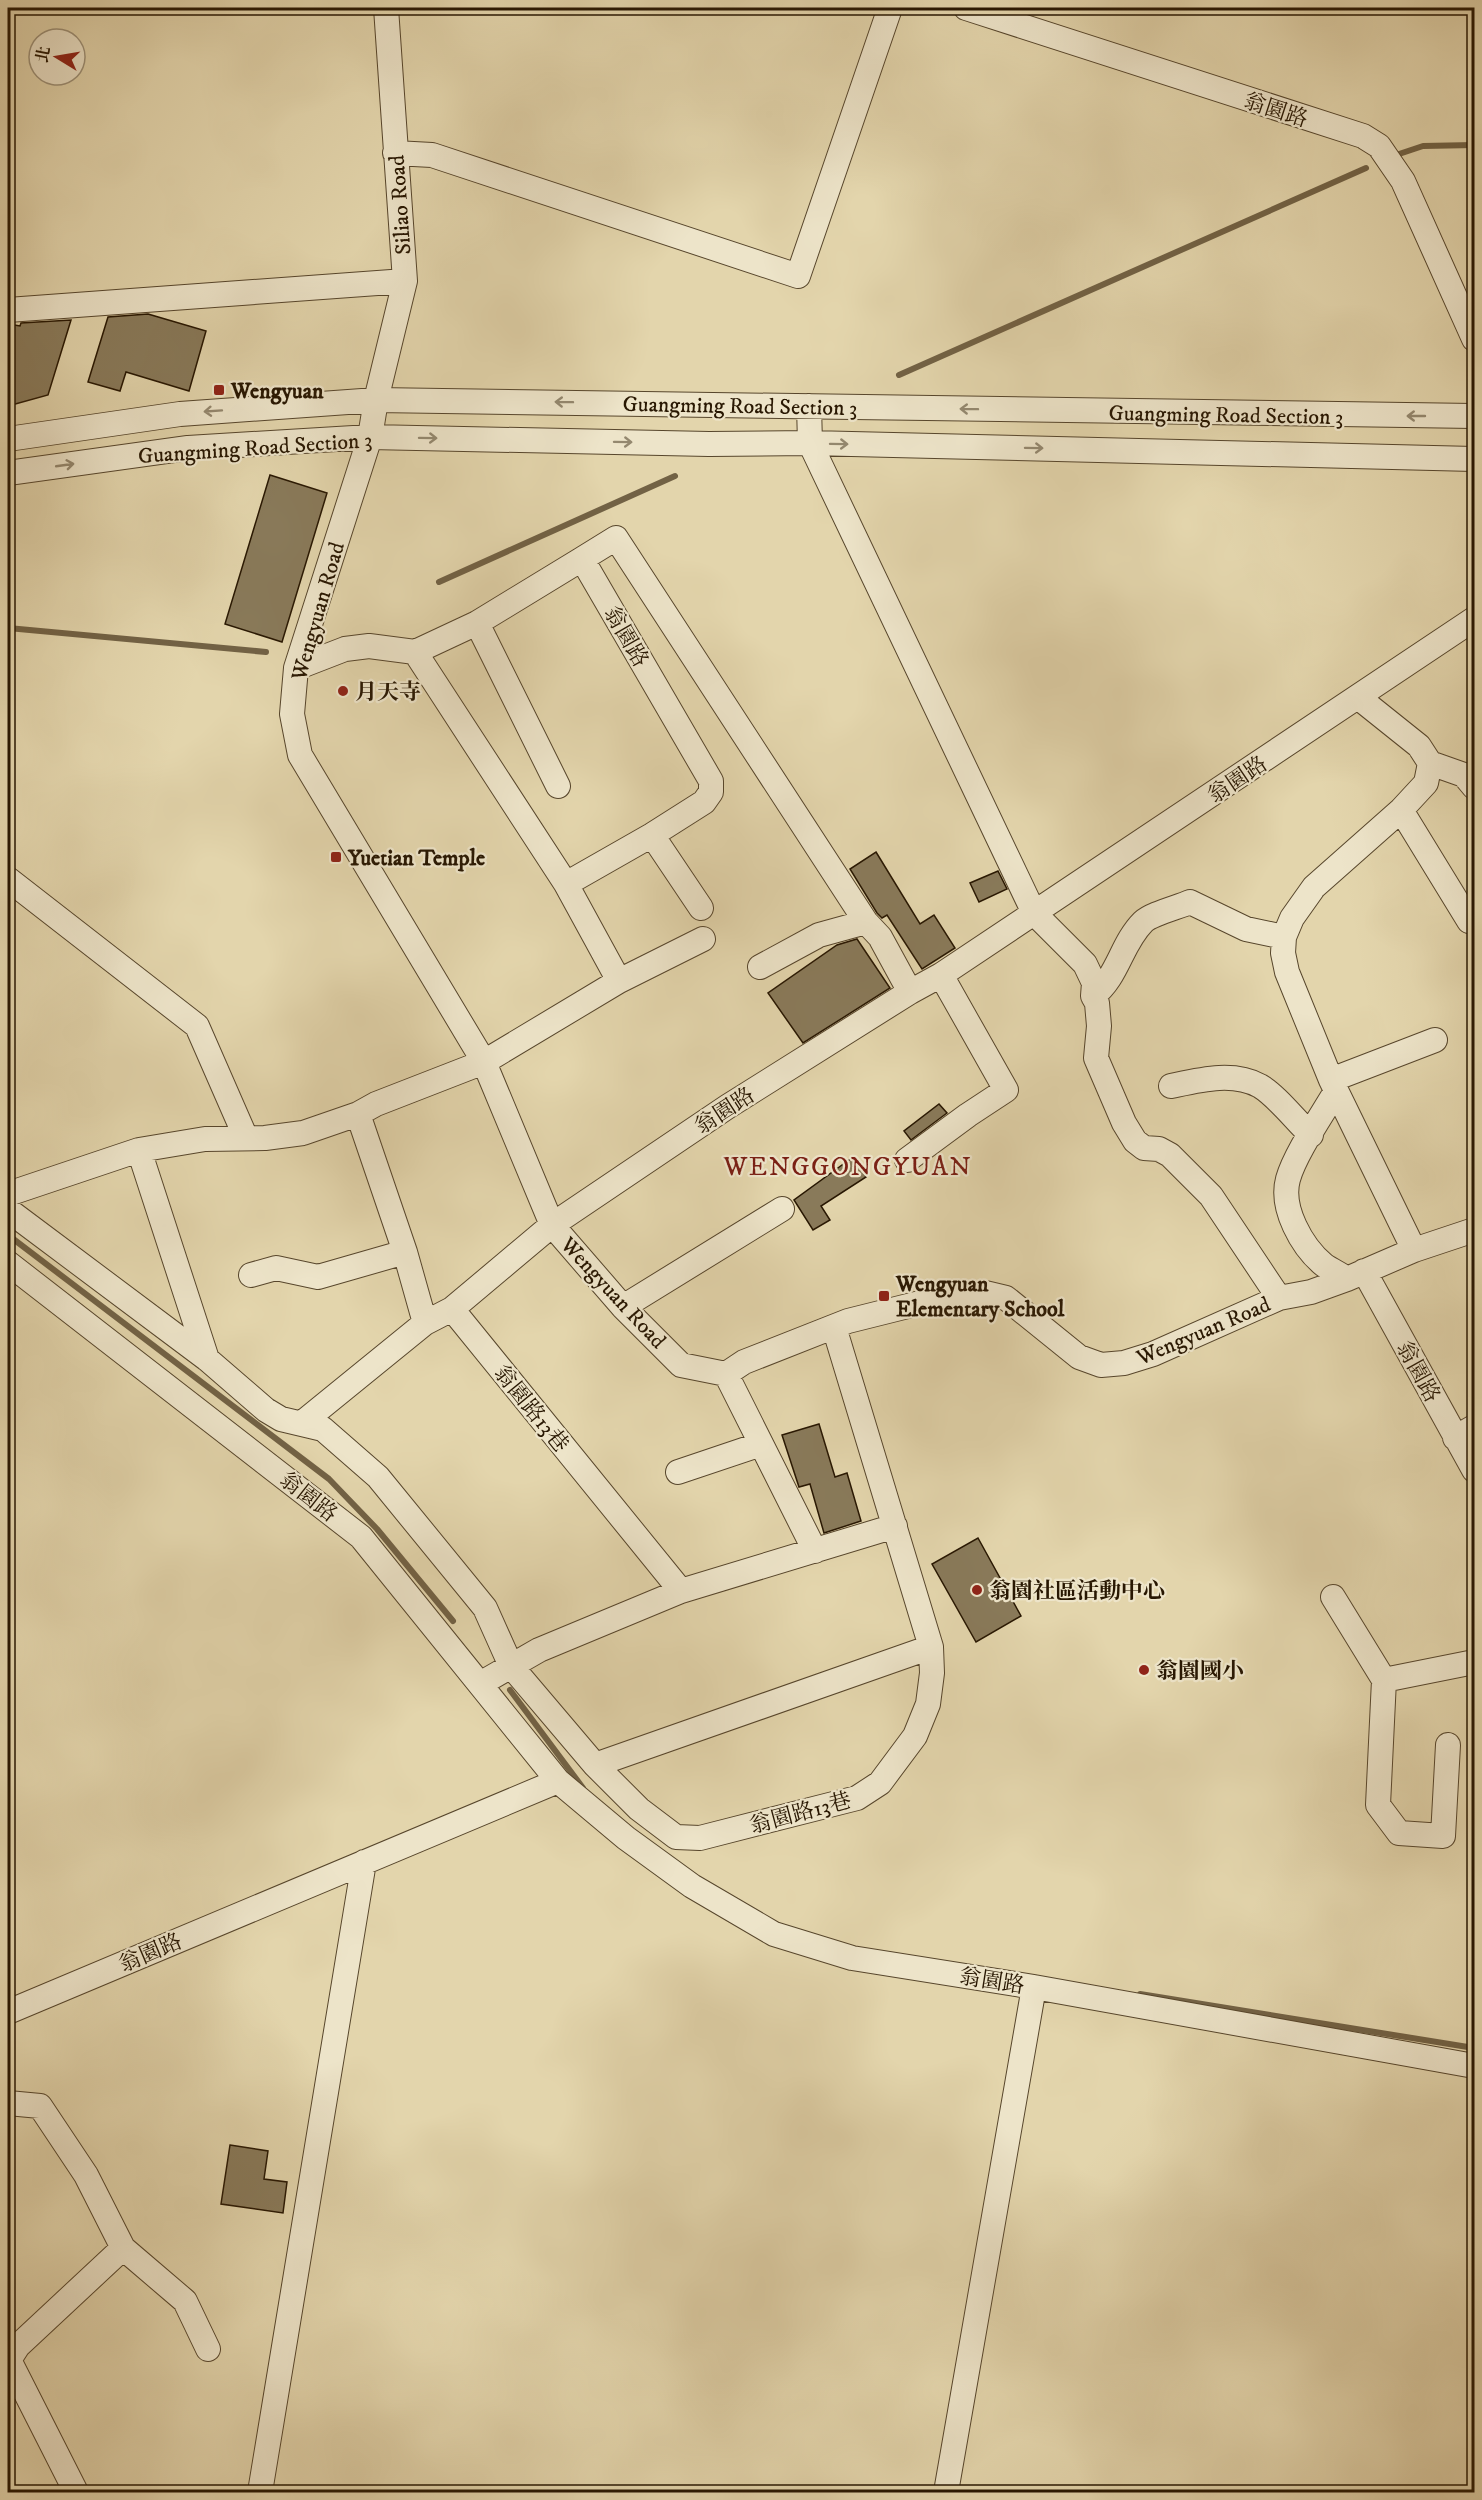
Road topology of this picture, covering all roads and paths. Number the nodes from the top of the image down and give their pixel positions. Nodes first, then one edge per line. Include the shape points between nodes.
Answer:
1 (386, 8) edge
2 (890, 8) edge
3 (966, 8) edge
4 (395, 153) junction
5 (405, 281) junction
6 (8, 310) edge
7 (1474, 339) edge
8 (376, 400) junction
9 (809, 406) junction
10 (1474, 417) edge
11 (370, 437) junction
12 (8, 439) edge
13 (810, 443) junction
14 (1474, 459) edge
15 (8, 473) edge
16 (582, 559) junction
17 (1474, 619) edge
18 (477, 623) junction
19 (415, 652) junction
20 (296, 668) junction
21 (1359, 698) junction
22 (1430, 763) junction
23 (558, 786) dead end
24 (1474, 787) edge
25 (1401, 810) junction
26 (652, 835) junction
27 (8, 879) edge
28 (566, 884) junction
29 (701, 908) dead end
30 (1034, 913) junction
31 (1469, 921) dead end
32 (866, 922) junction
33 (1284, 937) junction
34 (704, 939) dead end
35 (760, 967) dead end
36 (941, 975) junction
37 (619, 981) junction
38 (910, 992) junction
39 (1093, 996) junction
40 (1435, 1040) dead end
41 (484, 1062) junction
42 (1333, 1085) junction
43 (1171, 1086) dead end
44 (358, 1114) junction
45 (1311, 1136) junction
46 (246, 1138) junction
47 (139, 1150) junction
48 (907, 1161) dead end
49 (8, 1194) edge
50 (782, 1209) dead end
51 (8, 1210) edge
52 (552, 1225) junction
53 (1474, 1230) edge
54 (1414, 1250) junction
55 (405, 1252) junction
56 (8, 1263) edge
57 (251, 1275) dead end
58 (1356, 1275) junction
59 (1279, 1298) junction
60 (623, 1307) junction
61 (452, 1309) junction
62 (425, 1323) junction
63 (834, 1327) junction
64 (207, 1359) junction
65 (726, 1374) junction
66 (302, 1423) junction
67 (1465, 1432) edge
68 (761, 1444) junction
69 (1474, 1470) edge
70 (678, 1472) dead end
71 (894, 1526) junction
72 (815, 1551) junction
73 (681, 1591) junction
74 (1333, 1597) dead end
75 (931, 1647) junction
76 (1474, 1662) edge
77 (511, 1665) junction
78 (1384, 1680) junction
79 (480, 1684) junction
80 (1448, 1745) dead end
81 (596, 1765) junction
82 (558, 1781) junction
83 (364, 1862) junction
84 (1034, 1987) junction
85 (8, 2012) edge
86 (1474, 2062) edge
87 (8, 2103) edge
88 (123, 2248) junction
89 (208, 2349) dead end
90 (76, 2493) edge
91 (260, 2493) edge
92 (946, 2493) edge

1 - 4 street, Siliao Road
2 - 4 street via 798,276 432,155
3 - 7 street, 翁園路 via 1364,136 1379,147 1402,181
4 - 5 street, Siliao Road
5 - 6 street
5 - 8 street, Siliao Road
9 -> 8 street, Guangming Road Section 3
8 - 11 street, Siliao Road
8 -> 12 street, Guangming Road Section 3 via 180,414
10 -> 9 street, Guangming Road Section 3
9 - 13 street
11 -> 13 street, Guangming Road Section 3
15 -> 11 street, Guangming Road Section 3 via 188,448
11 - 20 street, Wengyuan Road
13 -> 14 street, Guangming Road Section 3
13 - 30 street
16 - 18 street
16 - 26 street, 翁園路 via 711,781 711,792 704,802
16 - 32 street via 616,538
17 - 21 street, 翁園路
18 - 19 street
18 - 23 street
19 - 20 street via 369,646 345,649
19 - 28 street
20 - 41 street, Wengyuan Road via 292,714 300,755
21 - 22 street via 1419,746
21 - 30 street, 翁園路
22 - 24 street via 1464,775
22 - 25 street via 1426,783
25 - 31 street
25 - 33 street via 1314,887
26 - 28 street, 翁園路
26 - 29 street
27 - 46 street via 197,1026
28 - 37 street
30 - 36 street, 翁園路
30 - 39 street via 1085,963 1094,983
32 - 35 street via 819,935
32 - 38 street via 880,937
33 - 39 street via 1245,929 1190,902 1143,921 1113,975
33 - 42 street via 1287,972
34 - 37 street
36 - 38 street, 翁園路
36 - 48 street via 1006,1090
37 - 41 street
38 - 52 street, 翁園路 via 727,1107
39 - 59 street via 1098,1003 1096,1058 1135,1141 1144,1148 1170,1155 1211,1196
40 - 42 street
41 - 44 street
41 - 52 street, Wengyuan Road
42 - 45 street
42 - 54 street
43 - 45 street via 1235,1078 1259,1086
44 - 46 street via 303,1133
44 - 55 street
45 - 58 street via 1287,1181 1290,1212 1303,1241 1323,1264
46 - 47 street via 205,1139
47 - 49 street
47 - 64 street
50 - 60 street
51 - 64 street, 翁園路13巷
52 - 60 street, Wengyuan Road
52 - 61 street, 翁園路
53 - 54 street, Wengyuan Road
54 - 58 street, Wengyuan Road
55 - 57 street via 318,1276 276,1268
55 - 62 street
56 - 79 street, 翁園路 via 361,1536
58 - 59 street, Wengyuan Road via 1311,1292
58 - 67 street, 翁園路
59 - 63 street, Wengyuan Road via 1124,1364 1101,1365 1079,1357 1006,1298 986,1293 956,1294
60 - 65 street, Wengyuan Road via 681,1365
61 - 62 street, 翁園路
61 - 73 street, 翁園路13巷
62 - 66 street, 翁園路
63 - 65 street, Wengyuan Road via 744,1362
63 - 71 street, 翁園路13巷
64 - 66 street, 翁園路13巷 via 266,1410 281,1419
65 - 68 street
66 - 77 street, 翁園路13巷 via 323,1429 378,1477 485,1608
67 - 69 street, 翁園路
68 - 70 street
68 - 72 street
71 - 72 street
71 - 75 street, 翁園路13巷
72 - 73 street
73 - 77 street
74 - 78 street
75 - 81 street
75 - 81 street, 翁園路13巷 via 928,1704 915,1736 880,1783 857,1798 700,1838 676,1837 639,1809
76 - 78 street
77 - 79 street
77 - 81 street, 翁園路13巷
78 - 80 street via 1378,1805 1399,1833 1443,1836
79 - 82 street, 翁園路
82 - 83 street, 翁園路
82 - 84 street, 翁園路 via 692,1886 774,1934 852,1958
83 - 85 street, 翁園路
83 - 91 street
84 - 86 street, 翁園路
84 - 92 street
87 - 88 street via 40,2106 86,2175
88 - 89 street via 185,2301
88 - 90 street via 18,2346 9,2360

